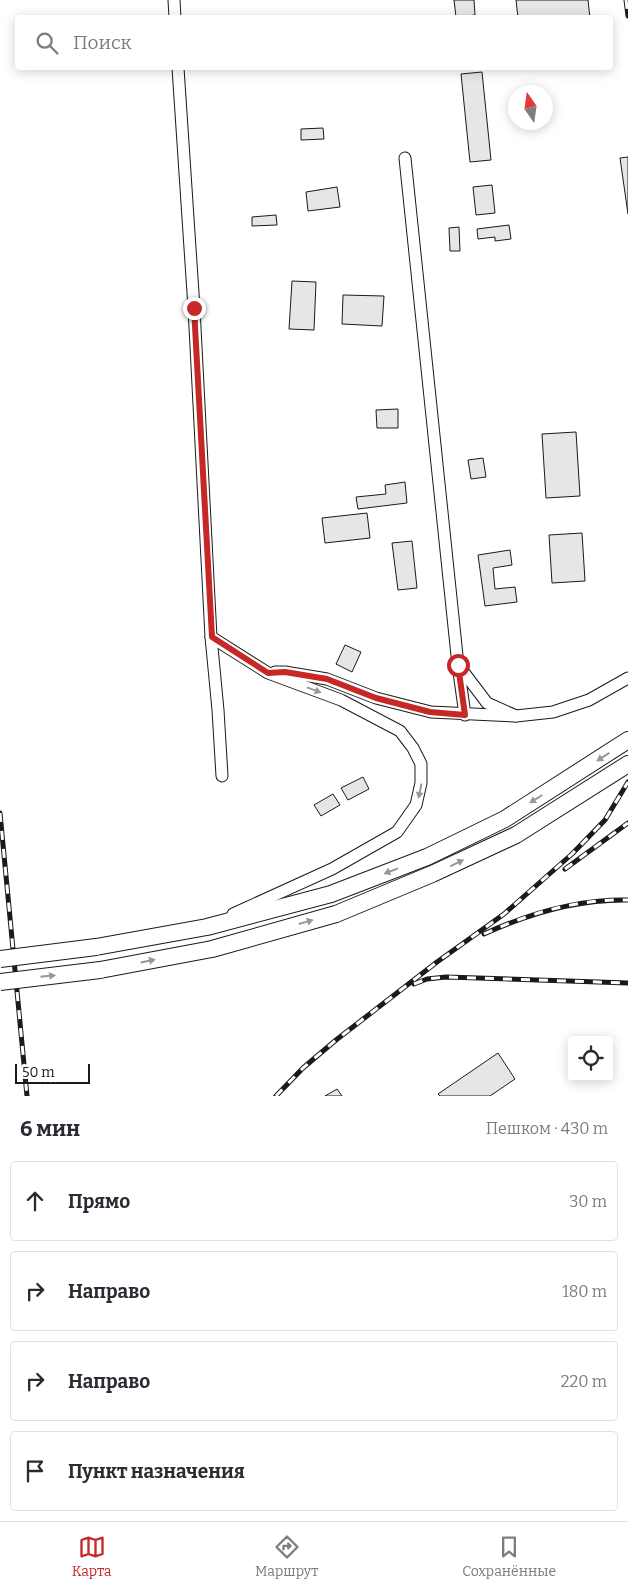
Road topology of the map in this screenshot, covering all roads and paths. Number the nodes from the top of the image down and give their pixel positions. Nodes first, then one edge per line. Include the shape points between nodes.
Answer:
1 (174, 0) edge
2 (175, 15) edge
3 (178, 70) edge
4 (405, 158) dead end
5 (212, 637) junction
6 (458, 665) junction
7 (268, 673) junction
8 (628, 678) edge
9 (465, 715) junction
10 (516, 716) junction
11 (628, 740) edge
12 (628, 764) edge
13 (222, 776) dead end
14 (207, 927) junction
15 (0, 959) edge
16 (0, 982) edge

1 - 2 street
3 - 5 street
4 - 6 street
5 - 7 street
5 - 13 street
6 - 9 street
6 - 10 street via 487,703
7 - 9 street via 285,672 327,679 376,698 430,712
7 -> 14 street via 342,700 400,730 421,764 416,805 397,832 332,869
8 - 10 street via 589,700 553,712
9 - 10 street
11 -> 14 highway via 505,819 427,857 331,894
16 -> 12 highway, bridge via 100,970 212,949 336,914 516,835
14 - 15 highway, bridge via 96,948

